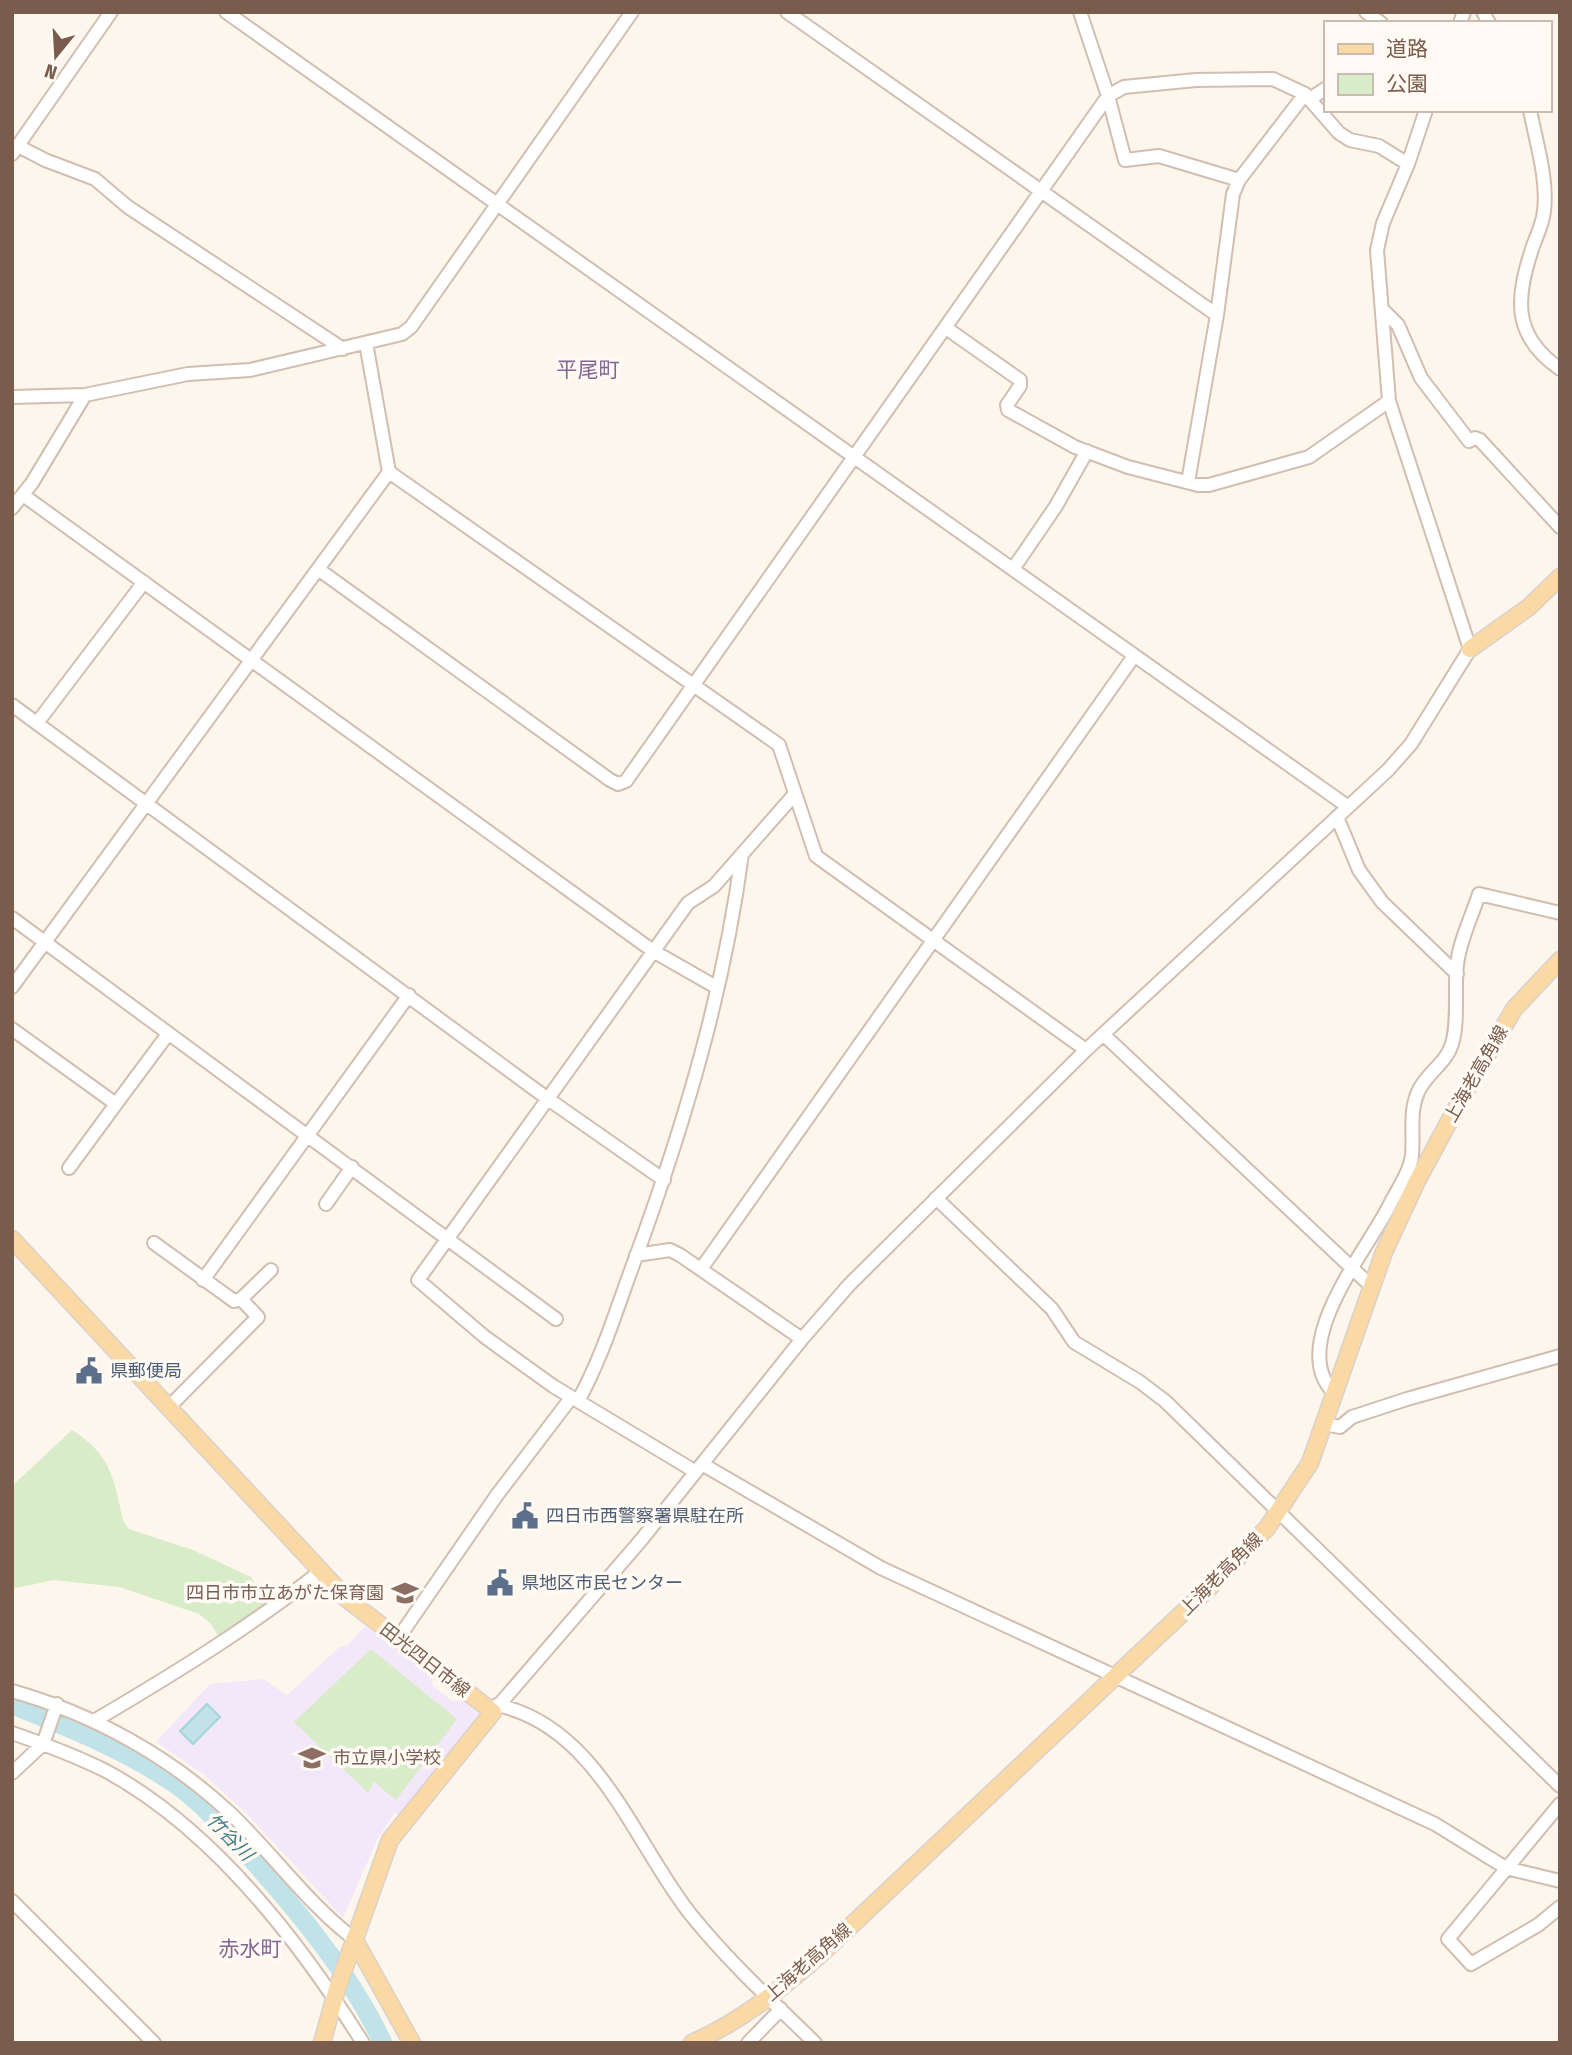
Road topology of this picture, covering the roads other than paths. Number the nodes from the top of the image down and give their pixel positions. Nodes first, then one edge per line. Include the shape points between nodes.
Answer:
1 (111, 12) edge
2 (226, 12) edge
3 (632, 12) edge
4 (788, 12) edge
5 (1080, 12) edge
6 (1324, 89) edge
7 (1108, 96) junction
8 (1308, 97) junction
9 (1425, 112) edge
10 (1530, 112) edge
11 (15, 150) edge
12 (1408, 164) junction
13 (1238, 180) junction
14 (1042, 193) junction
15 (499, 205) junction
16 (1384, 311) junction
17 (1217, 315) junction
18 (947, 328) junction
19 (366, 343) junction
20 (343, 349) junction
21 (1560, 369) edge
22 (85, 395) junction
23 (12, 397) edge
24 (1389, 401) junction
25 (1087, 452) junction
26 (855, 457) junction
27 (389, 472) junction
28 (1188, 482) junction
29 (23, 495) junction
30 (12, 508) edge
31 (1560, 527) edge
32 (318, 569) junction
33 (1013, 569) junction
34 (1560, 577) edge
35 (144, 582) junction
36 (1470, 649) junction
37 (1134, 656) junction
38 (252, 660) junction
39 (694, 684) junction
40 (12, 705) edge
41 (37, 723) junction
42 (794, 795) junction
43 (147, 802) junction
44 (1347, 807) junction
45 (1337, 817) junction
46 (742, 854) junction
47 (1560, 913) edge
48 (12, 918) edge
49 (932, 941) junction
50 (45, 942) junction
51 (653, 951) junction
52 (1560, 960) edge
53 (1457, 974) junction
54 (716, 987) junction
55 (12, 988) edge
56 (410, 995) junction
57 (12, 1029) edge
58 (168, 1034) junction
59 (1104, 1035) junction
60 (1086, 1050) junction
61 (548, 1099) junction
62 (116, 1104) junction
63 (307, 1135) junction
64 (352, 1167) junction
65 (69, 1168) dead end
66 (664, 1180) junction
67 (936, 1198) junction
68 (326, 1204) dead end
69 (447, 1237) junction
70 (12, 1239) edge
71 (154, 1243) dead end
72 (636, 1255) junction
73 (1351, 1268) junction
74 (701, 1269) junction
75 (271, 1270) dead end
76 (203, 1280) junction
77 (1371, 1286) junction
78 (241, 1299) junction
79 (556, 1319) dead end
80 (802, 1339) junction
81 (1560, 1356) edge
82 (1334, 1392) junction
83 (574, 1399) junction
84 (167, 1408) junction
85 (1324, 1424) junction
86 (699, 1468) junction
87 (1278, 1513) junction
88 (321, 1571) junction
89 (397, 1640) junction
90 (1115, 1677) junction
91 (12, 1691) edge
92 (55, 1707) junction
93 (495, 1709) junction
94 (94, 1721) junction
95 (12, 1733) edge
96 (43, 1744) junction
97 (12, 1773) edge
98 (1560, 1786) edge
99 (1560, 1804) edge
100 (1506, 1868) junction
101 (1560, 1881) edge
102 (12, 1901) edge
103 (1560, 1907) edge
104 (353, 1944) junction
105 (335, 1994) junction
106 (769, 1997) junction
107 (781, 2009) junction
108 (154, 2043) edge
109 (322, 2043) edge
110 (363, 2043) edge
111 (411, 2043) edge
112 (692, 2043) edge
113 (748, 2043) edge
114 (815, 2043) edge

1 - 11 street
2 - 15 street
3 - 15 street
4 - 14 street
5 - 7 street
6 - 8 street
7 - 8 street via 1124,87 1258,77 1273,79
7 - 13 street via 1125,160 1159,156
7 - 14 street
8 - 12 street via 1339,133 1379,146
8 - 13 street
9 - 12 street
10 - 21 street via 1544,213 1521,279 1521,317 1536,349
11 - 20 street via 95,179 128,207
12 - 16 street via 1383,223 1377,250
13 - 17 street
14 - 17 street
14 - 18 street
15 - 19 street via 411,327
15 - 26 street
16 - 24 street
16 - 31 street via 1398,325 1421,378 1469,441 1480,440
17 - 28 street
18 - 25 street via 1020,380 1008,410
18 - 26 street
19 - 20 street
19 - 27 street
20 - 22 street via 280,365 188,374
22 - 23 street
22 - 29 street
24 - 28 street via 1309,457 1209,485
24 - 36 street
25 - 28 street
25 - 33 street
26 - 33 street
26 - 39 street
27 - 32 street
27 - 39 street
29 - 30 street
29 - 35 street
32 - 38 street
32 - 39 street via 618,784 625,781
33 - 37 street
34 - 36 main road via 1529,607
35 - 38 street
35 - 41 street
36 - 44 street via 1412,744
37 - 44 street
37 - 49 street
38 - 43 street
38 - 51 street
39 - 42 street via 779,745
40 - 41 street
41 - 43 street
42 - 46 street
42 - 49 street via 817,856
43 - 50 street
43 - 56 street
44 - 45 street
45 - 53 street via 1359,870 1382,902
45 - 59 street
46 - 51 street via 714,886 688,903
46 - 54 street
47 - 53 street via 1479,894
48 - 50 street
49 - 60 street
49 - 74 street
50 - 55 street
50 - 58 street
51 - 54 street
51 - 61 street
52 - 77 main road, 上海老高角線 via 1514,1009 1476,1072 1418,1181
53 - 73 street via 1452,1042 1447,1056 1418,1091 1408,1168
54 - 66 street
56 - 61 street
56 - 63 street
57 - 62 street
58 - 62 street
58 - 63 street
59 - 60 street
59 - 73 street
60 - 67 street
61 - 66 street
61 - 69 street
62 - 65 street
63 - 64 street
63 - 76 street
64 - 68 street
64 - 69 street
66 - 72 street
67 - 80 street
67 - 87 street via 1052,1309 1073,1342 1165,1401
69 - 79 street
69 - 83 street via 418,1280 485,1337
70 - 84 main road, 田光四日市線
71 - 76 street
72 - 74 street via 670,1250
72 - 83 street via 615,1322
73 - 77 street
73 - 82 street via 1331,1308 1317,1364 1323,1382
74 - 80 street
75 - 78 street
76 - 78 street via 234,1301
77 - 82 main road, 上海老高角線
78 - 84 street via 258,1317
80 - 86 street
81 - 85 street via 1407,1399 1352,1417 1340,1427
82 - 85 main road, 上海老高角線
83 - 86 street
83 - 89 street via 497,1495
84 - 88 main road, 田光四日市線
85 - 87 main road, 上海老高角線 via 1310,1463
86 - 90 street via 881,1568
86 - 93 street
87 - 90 main road, 上海老高角線 via 1243,1555
87 - 98 street
88 - 89 main road, 田光四日市線
88 - 94 street via 194,1662
89 - 93 main road, 田光四日市線
90 - 100 street via 1435,1824
90 - 106 main road, 上海老高角線 via 821,1954
91 - 92 street
92 - 94 street
92 - 96 street
93 - 104 main road via 390,1840
93 - 106 street via 511,1708 548,1727 603,1778 673,1892 711,1939
94 - 104 street via 183,1772 230,1814
95 - 96 street
96 - 97 street
96 - 105 street via 106,1771 184,1827 241,1880
99 - 100 street
100 - 101 street
100 - 103 street via 1450,1933 1451,1946 1471,1964
102 - 108 street
104 - 105 main road
104 - 111 main road
105 - 109 main road
105 - 110 street
106 - 107 street
106 - 112 main road, 上海老高角線
107 - 113 street
107 - 114 street

